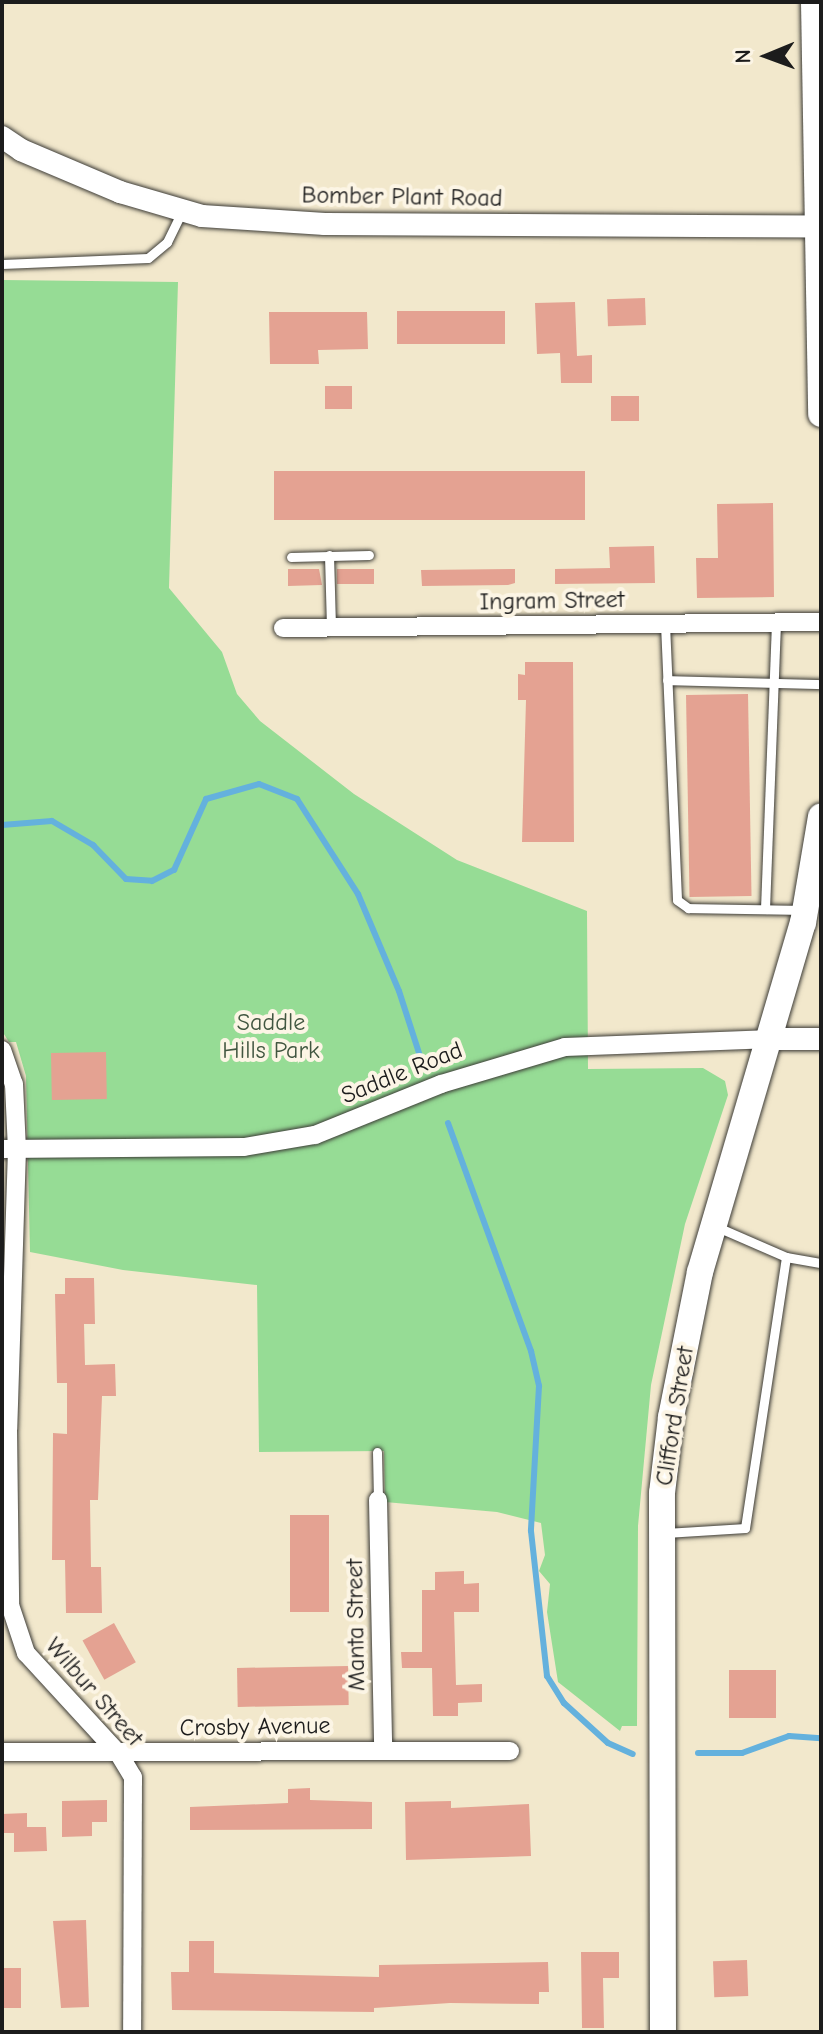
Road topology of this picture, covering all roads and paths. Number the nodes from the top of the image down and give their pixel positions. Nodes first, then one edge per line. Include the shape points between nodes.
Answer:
1 (814, 2) edge
2 (2, 137) edge
3 (182, 211) junction
4 (818, 227) junction
5 (2, 264) edge
6 (820, 373) edge
7 (821, 414) edge
8 (329, 555) junction
9 (369, 555) dead end
10 (291, 557) dead end
11 (776, 622) junction
12 (821, 622) edge
13 (665, 624) junction
14 (331, 627) junction
15 (283, 628) dead end
16 (667, 680) junction
17 (773, 680) junction
18 (821, 684) edge
19 (821, 817) edge
20 (765, 909) junction
21 (806, 910) junction
22 (772, 1039) junction
23 (821, 1039) edge
24 (2, 1050) edge
25 (9, 1149) edge
26 (714, 1226) junction
27 (786, 1257) junction
28 (821, 1263) edge
29 (5, 1429) edge
30 (377, 1452) dead end
31 (378, 1500) joint
32 (662, 1533) junction
33 (383, 1749) junction
34 (510, 1751) dead end
35 (2, 1752) edge
36 (119, 1754) junction
37 (132, 2032) edge
38 (663, 2032) edge

1 - 4 main road
2 - 3 street, Bomber Plant Road via 120,192
3 - 4 street, Bomber Plant Road via 325,224
3 - 5 lane via 167,242 148,258
4 - 6 main road
6 - 7 main road
8 - 9 lane
8 - 10 lane
8 - 14 lane
11 - 12 street, Ingram Street
11 - 13 street, Ingram Street
11 - 17 lane
13 - 14 street, Ingram Street
13 - 16 lane
14 - 15 street, Ingram Street
16 - 17 lane
16 - 20 lane via 677,900 688,908
17 - 18 lane
17 - 20 lane
19 - 21 main road, Clifford Street
20 - 21 lane
21 - 22 main road, Clifford Street
22 - 23 street, Saddle Road
22 - 25 street, Saddle Road via 565,1047 454,1079 315,1135 244,1147
22 - 26 main road, Clifford Street
24 - 25 street, Wilbur Street via 14,1084
25 - 29 street, Wilbur Street
26 - 27 lane
26 - 32 main road, Clifford Street via 671,1417
27 - 28 lane
27 - 32 lane via 745,1528
29 - 36 street, Wilbur Street via 6,1575 16,1629 26,1653
30 - 31 lane
31 - 33 street, Manta Street
32 - 38 main road, Clifford Street
33 - 34 street, Crosby Avenue
33 - 36 street, Crosby Avenue
35 - 36 street, Crosby Avenue
36 - 37 street, Wilbur Street via 133,1777 136,1801

